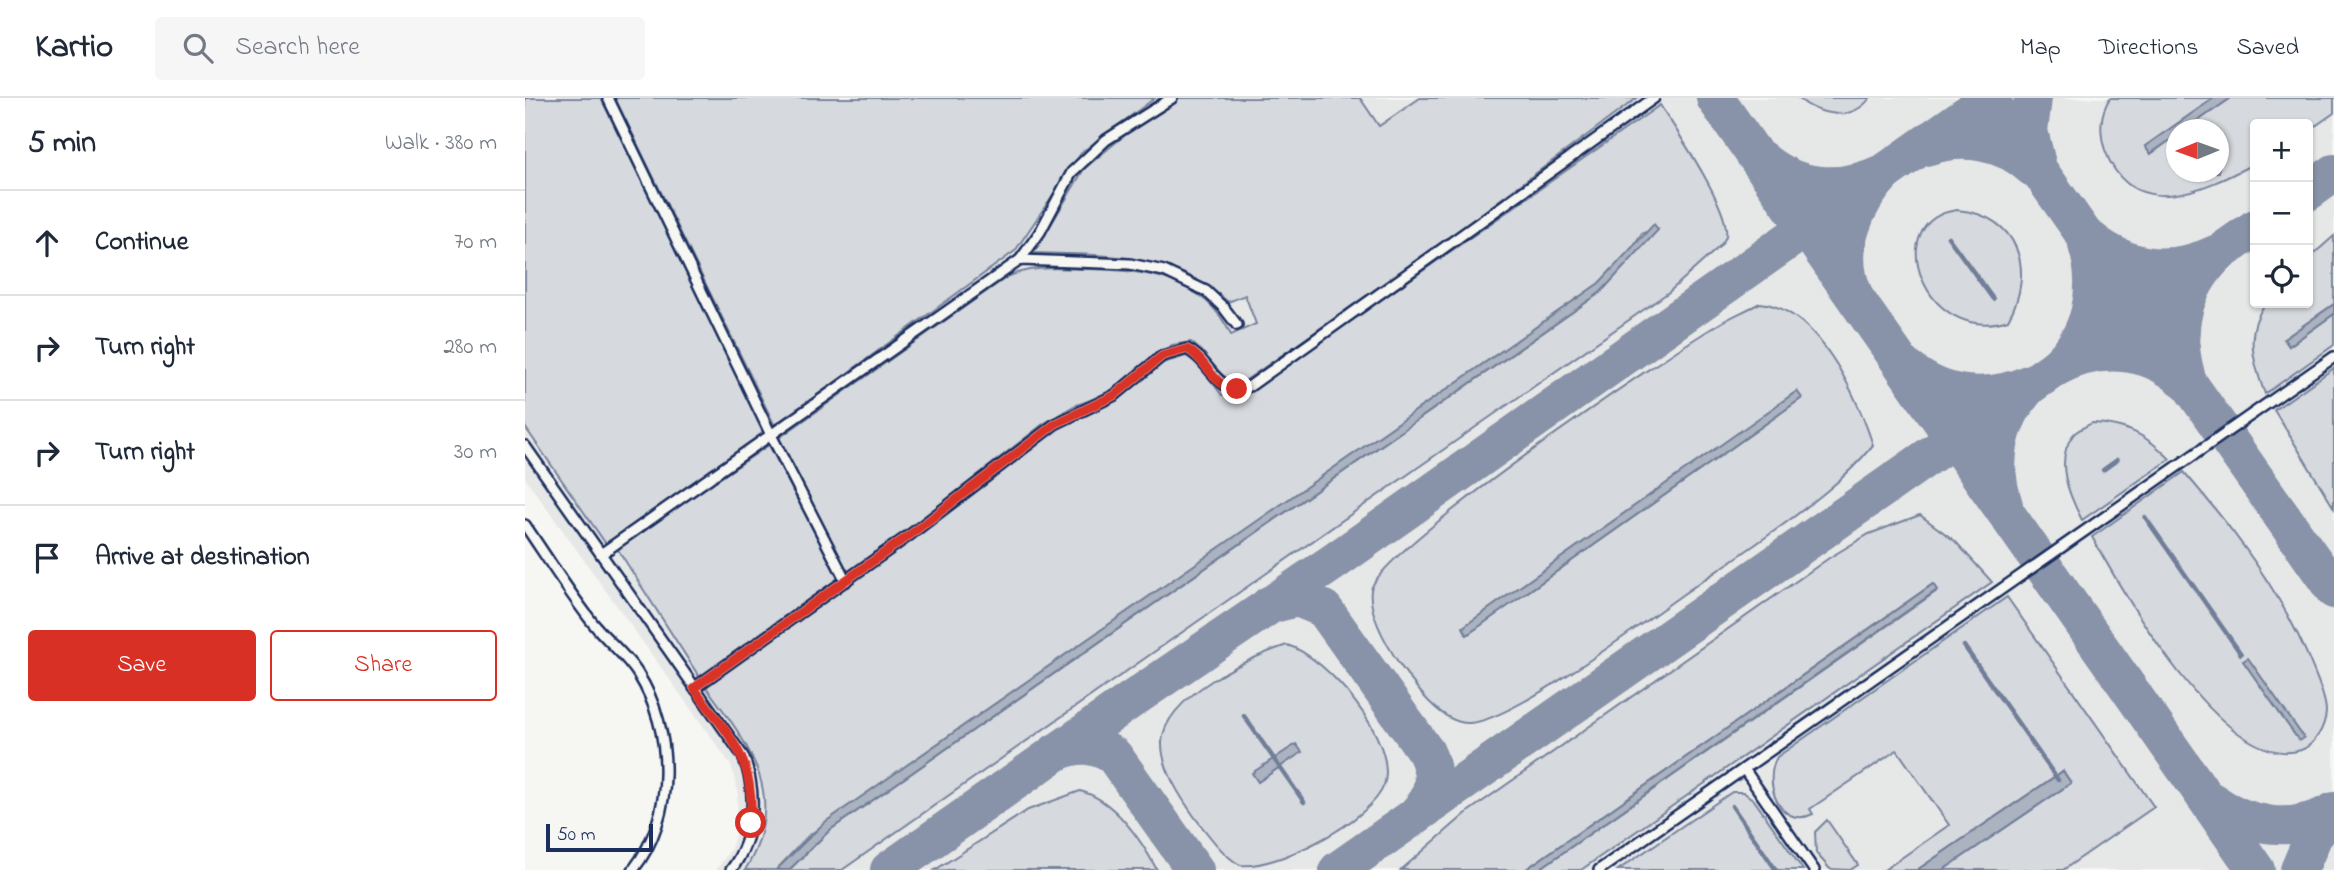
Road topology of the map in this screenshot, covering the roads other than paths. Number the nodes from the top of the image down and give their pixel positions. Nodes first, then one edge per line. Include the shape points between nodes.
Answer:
1 (608, 98) edge
2 (1172, 98) edge
3 (1654, 98) edge
4 (1020, 260) junction
5 (1237, 325) dead end
6 (2334, 357) edge
7 (771, 436) junction
8 (525, 446) edge
9 (525, 525) edge
10 (601, 554) junction
11 (846, 581) junction
12 (694, 688) junction
13 (1744, 769) junction
14 (633, 870) edge
15 (731, 870) edge
16 (1599, 870) edge
17 (1814, 870) edge

1 - 7 lane
2 - 4 lane via 1106,140 1072,172
3 - 11 lane via 1250,386 1224,387 1195,353 1187,349 1170,352 1115,395 1055,424
4 - 5 lane via 1129,264 1164,271 1206,291
4 - 7 lane
6 - 13 lane
7 - 10 lane
7 - 11 lane
8 - 10 lane
9 - 14 lane via 588,617 636,670 659,720 665,759 661,805 652,837
10 - 12 lane
11 - 12 lane
12 - 15 lane via 743,756 750,778 751,823 744,849
13 - 16 lane
13 - 17 lane

